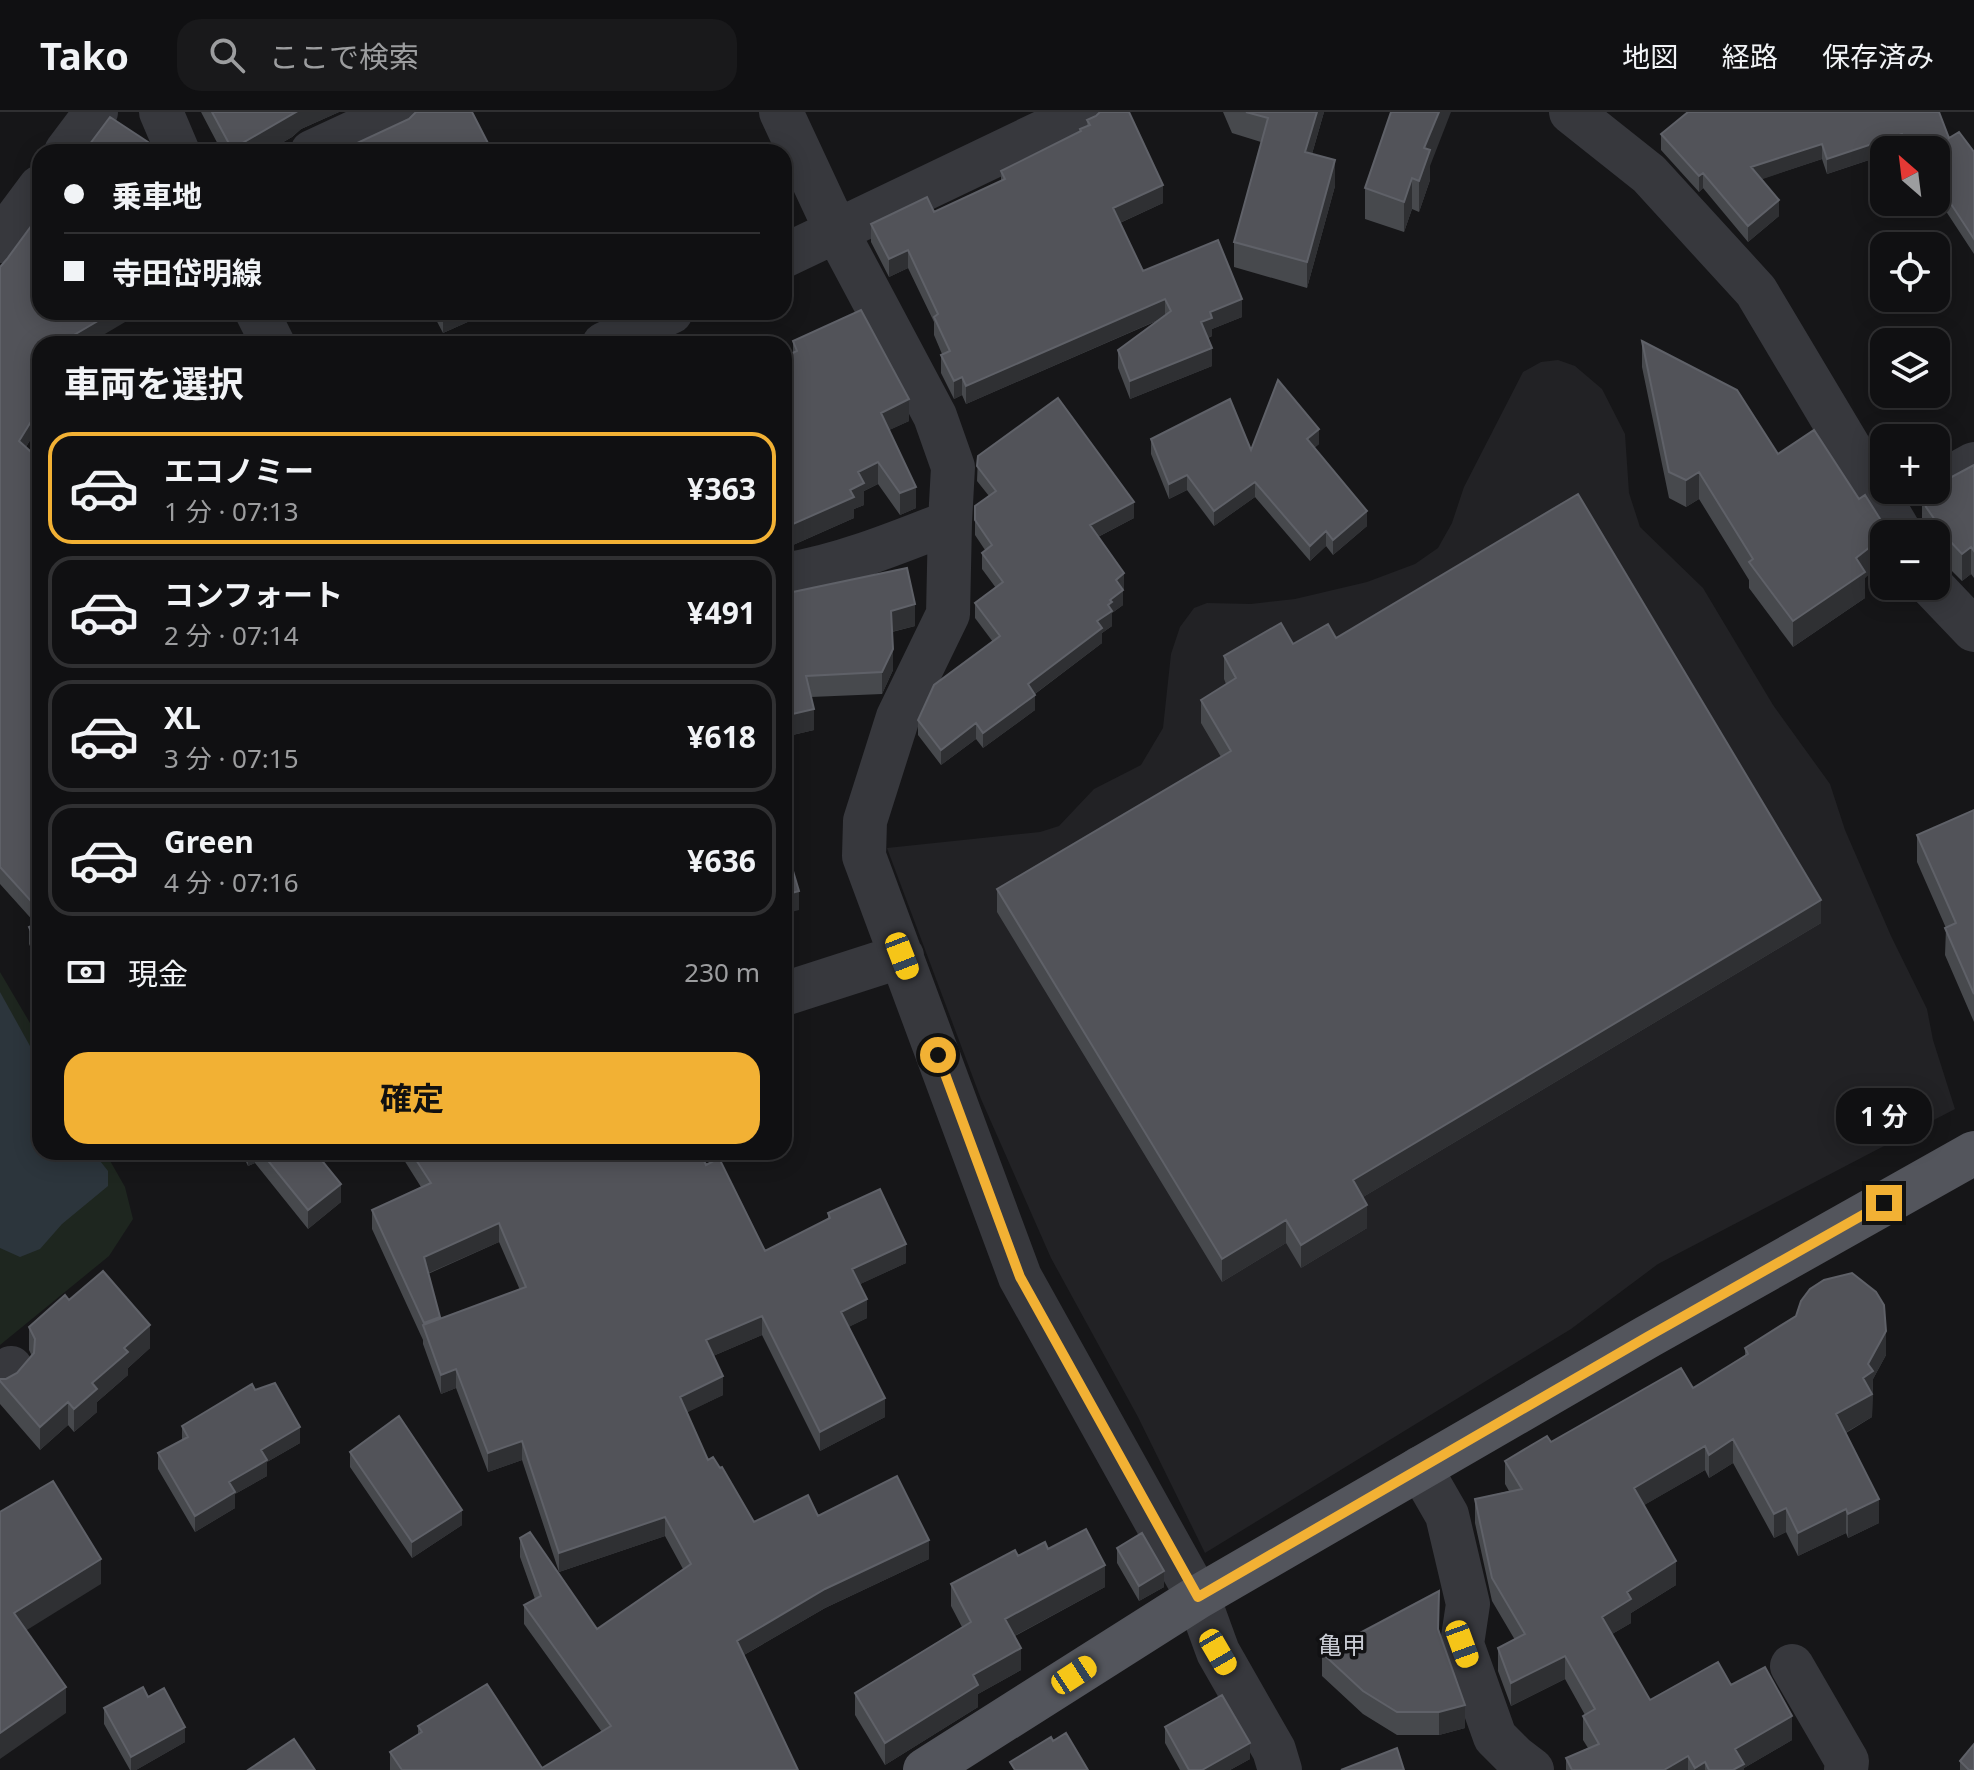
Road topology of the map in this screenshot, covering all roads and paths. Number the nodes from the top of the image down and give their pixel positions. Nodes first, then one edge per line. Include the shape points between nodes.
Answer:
1 (96, 112) edge
2 (161, 112) edge
3 (398, 112) edge
4 (781, 112) edge
5 (1085, 112) edge
6 (1571, 112) edge
7 (72, 144) edge
8 (175, 144) edge
9 (329, 144) edge
10 (32, 198) edge
11 (836, 230) junction
12 (0, 241) edge
13 (792, 252) edge
14 (673, 324) edge
15 (632, 336) edge
16 (1974, 464) edge
17 (1950, 477) edge
18 (1913, 504) edge
19 (1894, 520) edge
20 (1897, 520) edge
21 (950, 522) junction
22 (792, 574) edge
23 (1945, 600) edge
24 (1974, 630) edge
25 (902, 956) junction
26 (792, 991) edge
27 (1974, 1153) edge
28 (1420, 1468) junction
29 (1198, 1597) junction
30 (1792, 1666) dead end
31 (925, 1770) edge
32 (1280, 1770) edge
33 (1532, 1770) edge
34 (1846, 1770) edge

1 - 7 street
2 - 8 street
3 - 9 street
4 - 11 street
5 - 11 street
6 - 19 street via 1649,174 1756,291
10 - 12 street
11 - 13 street
11 - 21 street via 935,416 953,467
14 - 15 street
16 - 17 street
18 - 20 street
21 - 22 street
21 - 25 street via 948,614 898,717 865,821 864,856
23 - 24 street
25 - 26 street
25 - 29 street via 1020,1277
27 - 28 main road
28 - 29 main road
28 - 33 street via 1447,1515 1468,1604 1462,1644 1495,1737
29 - 31 main road
29 - 32 street via 1218,1652
30 - 34 street via 1847,1761

